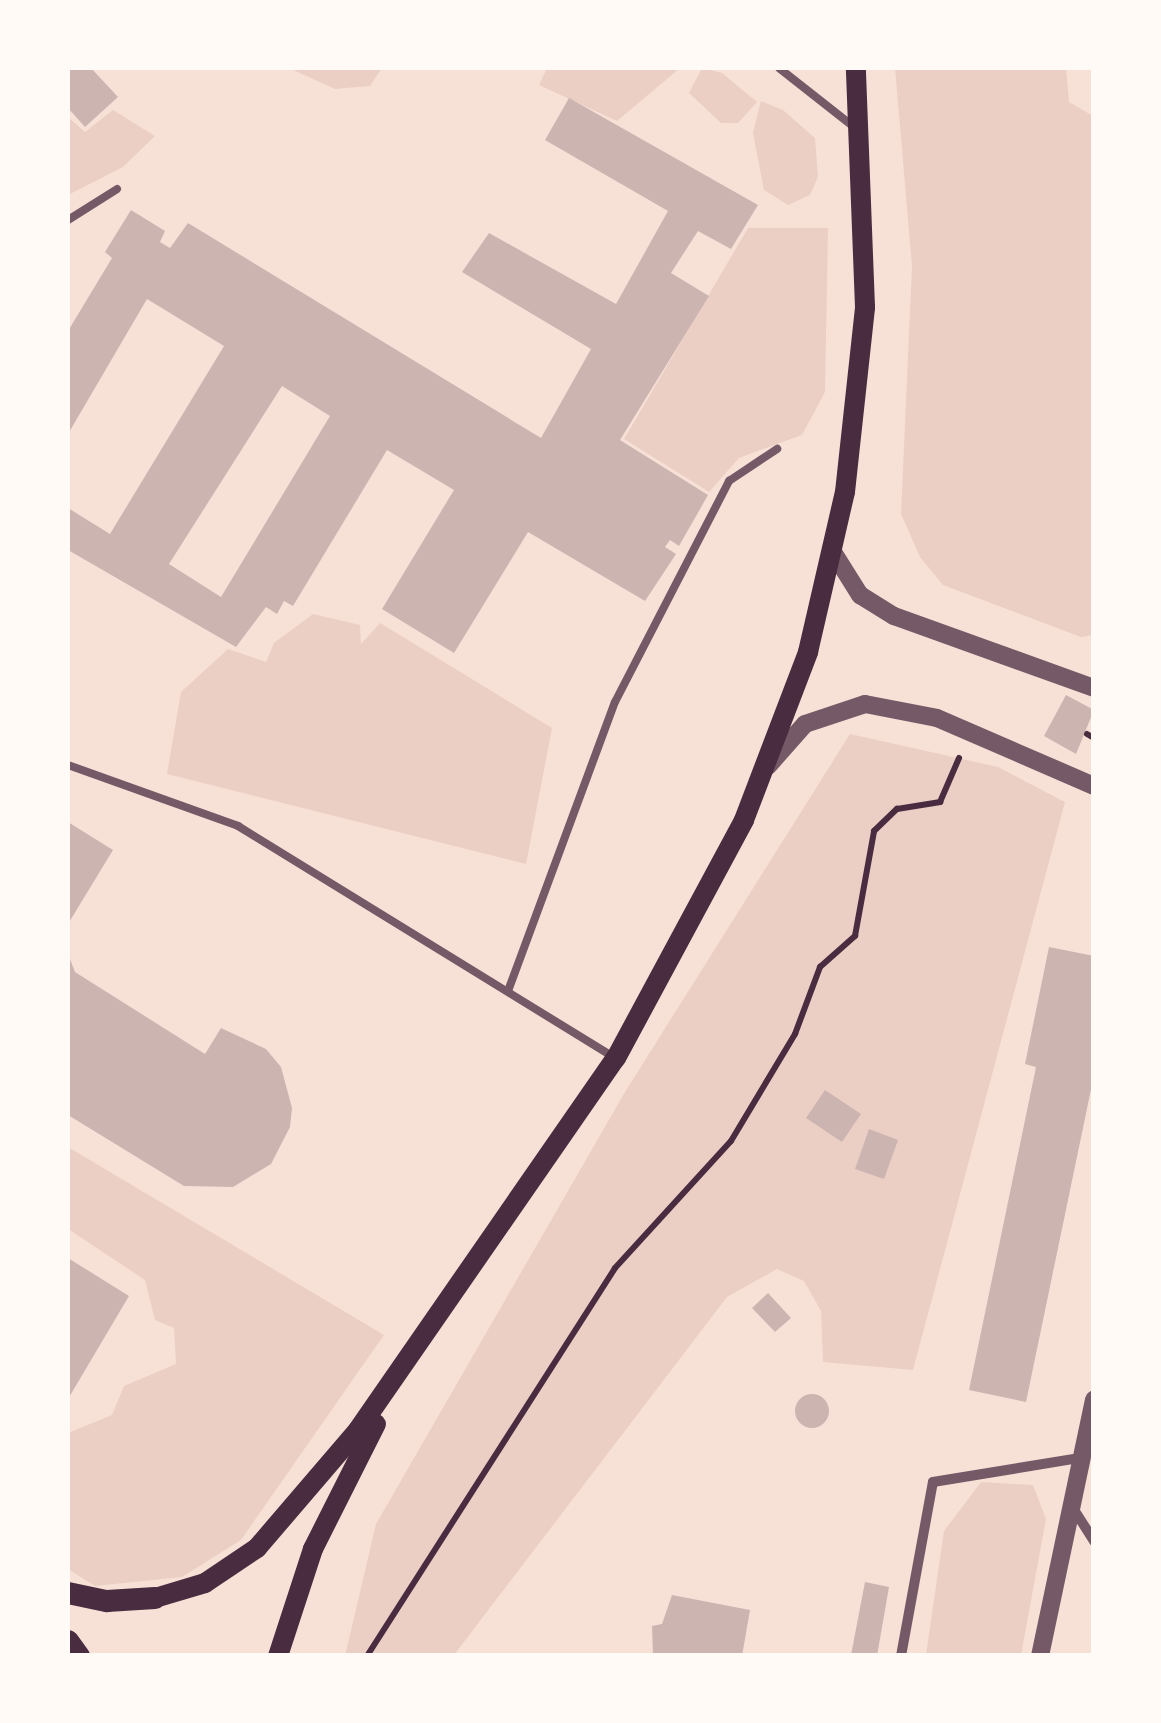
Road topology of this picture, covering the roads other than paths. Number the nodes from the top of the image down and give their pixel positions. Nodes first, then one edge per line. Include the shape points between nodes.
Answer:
1 (779, 68) edge
2 (856, 68) edge
3 (861, 132) junction
4 (118, 189) dead end
5 (68, 220) edge
6 (776, 449) dead end
7 (833, 552) junction
8 (1094, 688) edge
9 (68, 765) edge
10 (767, 767) junction
11 (1094, 786) edge
12 (508, 991) junction
13 (616, 1058) junction
14 (419, 1348) junction
15 (1094, 1400) edge
16 (1080, 1458) junction
17 (1071, 1504) junction
18 (1094, 1541) edge
19 (68, 1594) edge
20 (155, 1598) joint
21 (290, 1618) junction
22 (68, 1641) edge
23 (79, 1656) edge
24 (278, 1656) edge
25 (289, 1656) edge
26 (901, 1656) edge
27 (1040, 1656) edge

1 - 3 lane
2 - 3 main road
3 - 7 main road via 861,372
4 - 5 lane
6 - 12 lane via 729,481 615,702
7 - 8 street via 860,595 904,621
7 - 10 main road via 808,652
9 - 12 lane via 238,826
10 - 11 street via 805,724 865,704 937,718
10 - 13 main road via 716,880
12 - 13 lane
13 - 14 main road
14 - 20 main road via 317,1482 257,1548 205,1584
14 - 21 main road via 328,1516
15 - 16 street
16 - 17 street
16 - 26 street via 933,1482
17 - 18 street
17 - 27 street
19 - 20 main road via 106,1601
21 - 24 main road
21 - 25 street
22 - 23 main road

